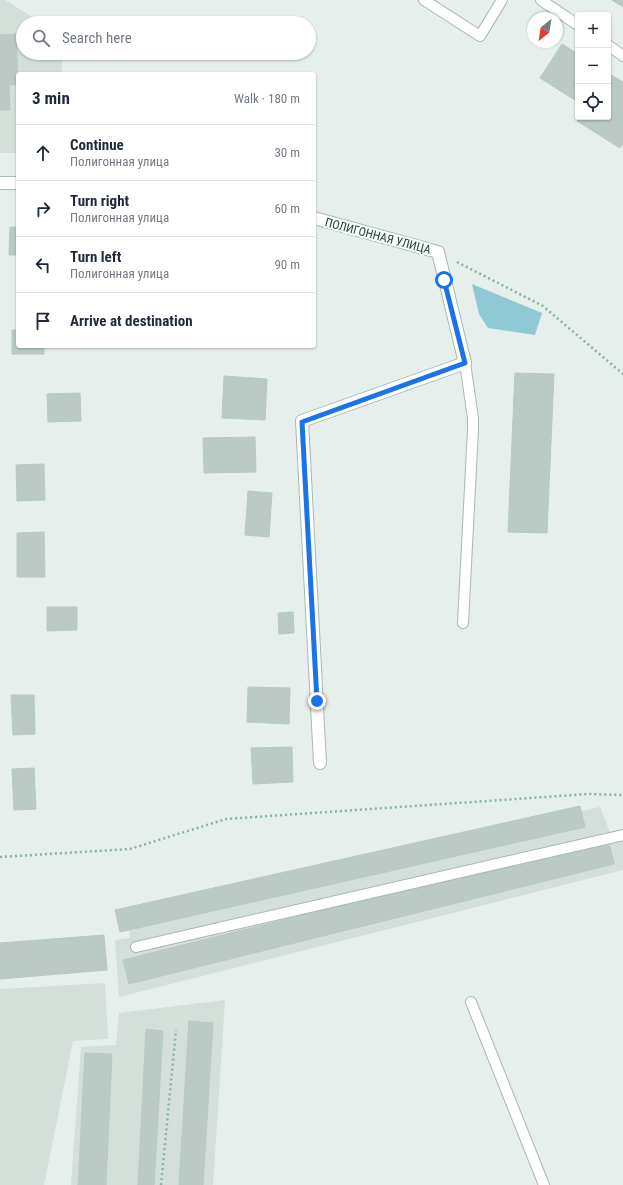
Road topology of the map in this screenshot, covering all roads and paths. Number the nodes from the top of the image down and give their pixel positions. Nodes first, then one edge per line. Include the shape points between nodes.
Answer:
1 (424, 0) edge
2 (502, 0) edge
3 (541, 0) edge
4 (575, 23) edge
5 (611, 47) edge
6 (623, 56) edge
7 (0, 183) edge
8 (16, 183) edge
9 (316, 219) edge
10 (438, 252) junction
11 (465, 363) junction
12 (623, 374) edge
13 (463, 623) dead end
14 (320, 763) dead end
15 (623, 795) edge
16 (623, 835) edge
17 (0, 856) edge
18 (136, 947) dead end
19 (471, 1002) dead end
20 (176, 1030) dead end
21 (161, 1185) edge
22 (544, 1185) edge

1 - 2 lane via 480,36
3 - 4 lane
5 - 6 lane
7 - 8 street
9 - 10 street, ПОЛИГОННАЯ УЛИЦА
10 - 11 street, ПОЛИГОННАЯ УЛИЦА
10 - 12 path via 543,306
11 - 13 lane via 473,429
11 - 14 street via 302,422
15 - 17 path via 588,794 226,819 130,849
16 - 18 lane
19 - 22 lane
20 - 21 path

